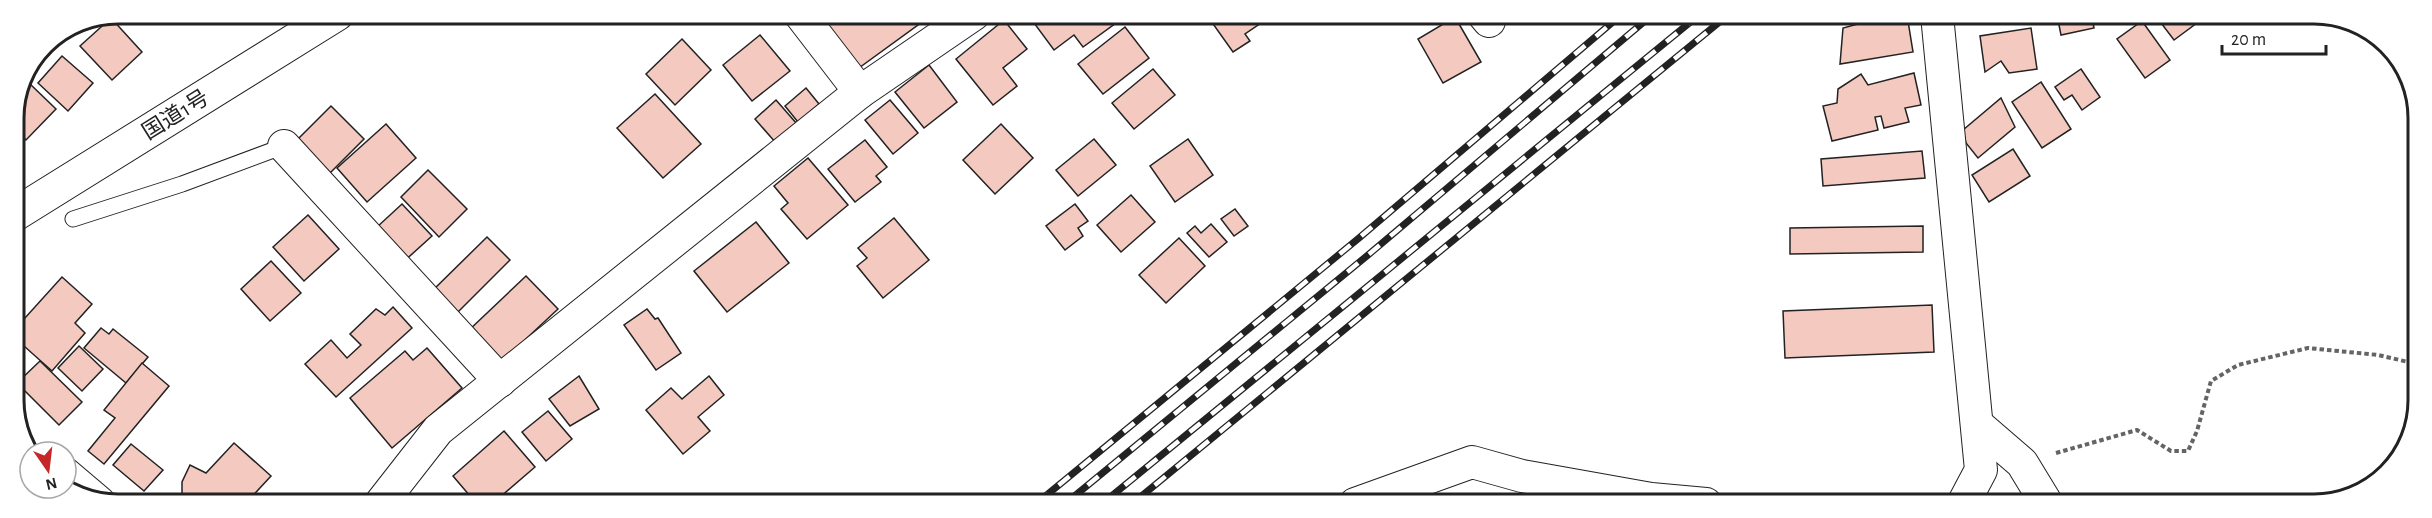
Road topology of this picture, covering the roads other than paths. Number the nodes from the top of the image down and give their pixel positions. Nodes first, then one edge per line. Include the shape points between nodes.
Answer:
1 (320, 24) edge
2 (808, 24) edge
3 (959, 24) edge
4 (1938, 24) edge
5 (860, 92) junction
6 (284, 146) joint
7 (24, 209) edge
8 (73, 219) dead end
9 (500, 381) junction
10 (1978, 425) junction
11 (388, 494) edge
12 (1383, 494) edge
13 (1624, 494) edge
14 (1969, 494) edge
15 (2041, 494) edge

1 - 7 main road, 国道1号
2 - 5 street
3 - 5 street
4 - 10 street
5 - 9 street
6 - 8 lane
6 - 9 street
9 - 11 street via 438,430
10 - 14 street via 1982,470
10 - 15 street via 2022,463
12 - 13 street via 1472,462 1522,476

